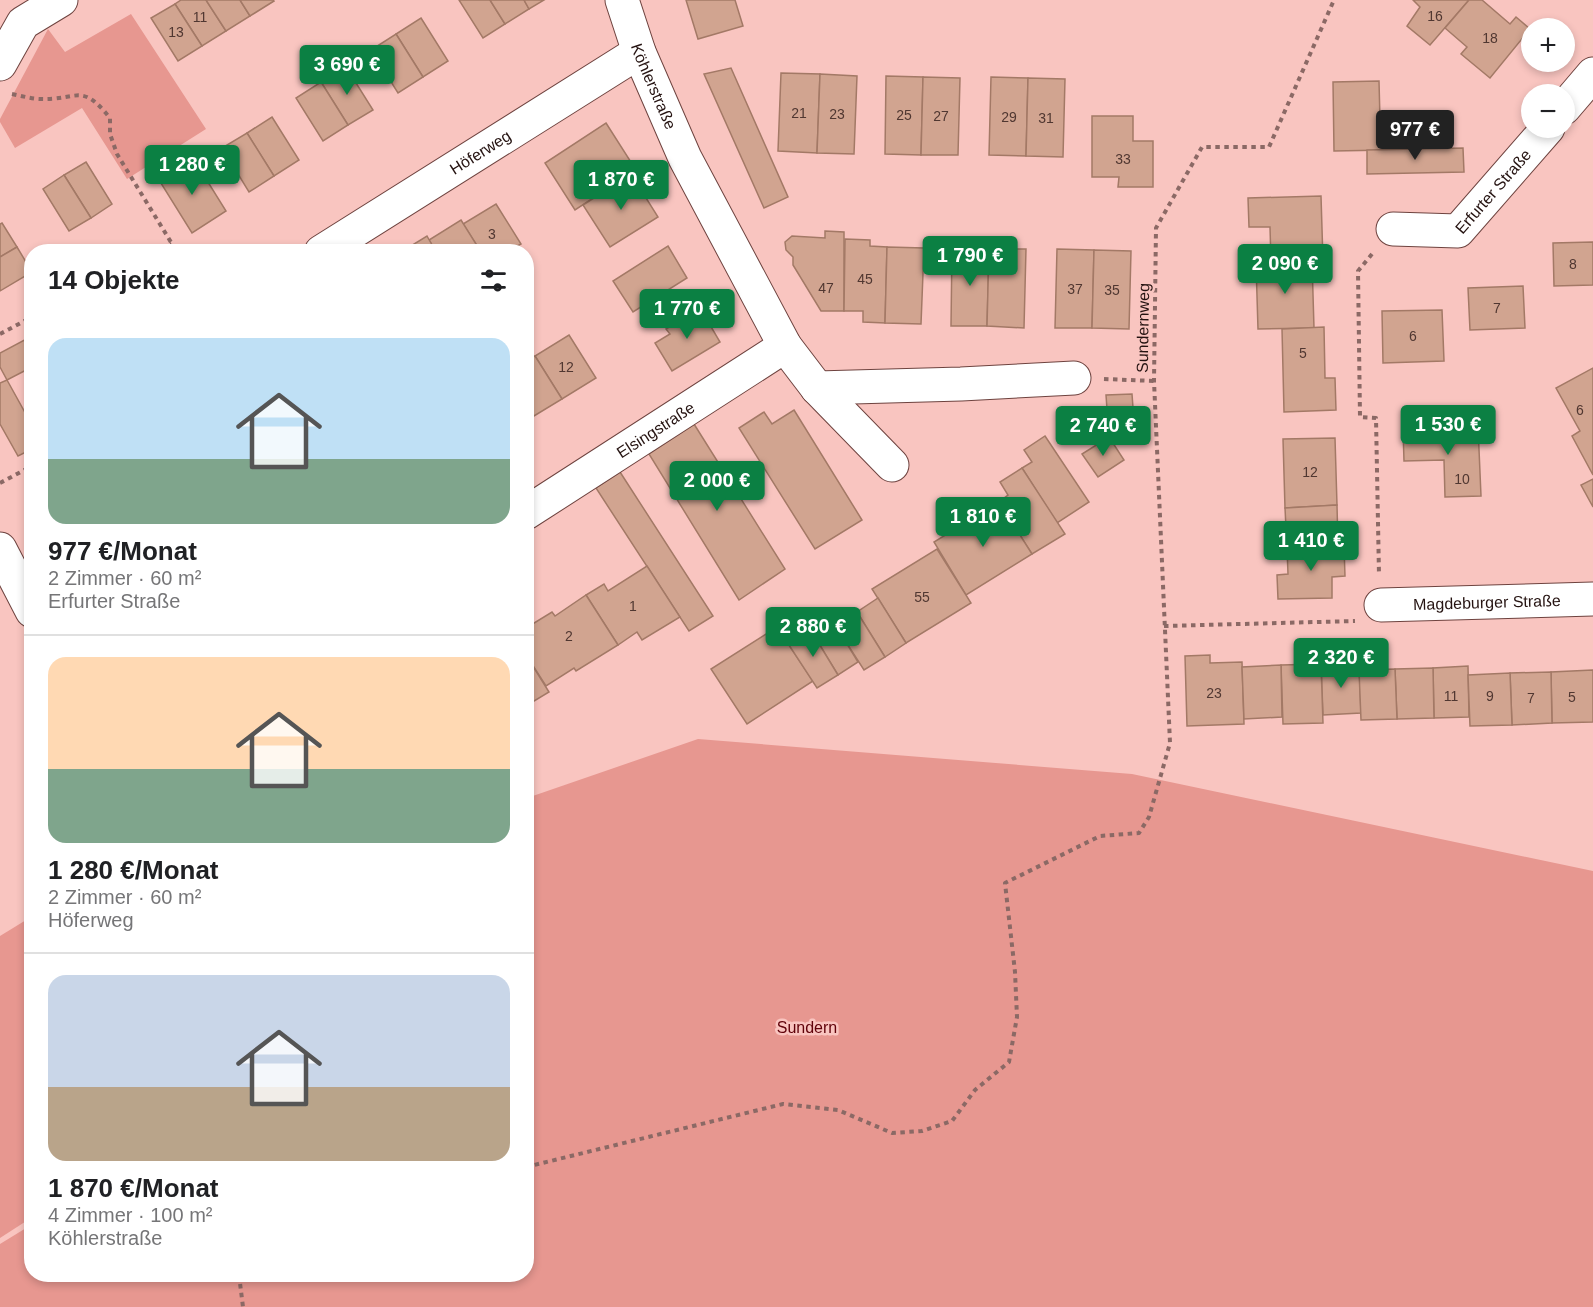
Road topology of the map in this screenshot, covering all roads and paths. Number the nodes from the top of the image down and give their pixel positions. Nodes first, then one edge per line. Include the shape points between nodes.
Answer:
1 (61, 0) edge
2 (622, 0) edge
3 (1334, 0) edge
4 (639, 52) junction
5 (0, 64) edge
6 (1593, 74) edge
7 (10, 94) dead end
8 (1575, 95) edge
9 (1539, 138) edge
10 (1393, 229) joint
11 (171, 243) edge
12 (334, 244) edge
13 (24, 321) edge
14 (0, 334) edge
15 (785, 346) junction
16 (1074, 378) joint
17 (1154, 381) junction
18 (817, 388) junction
19 (892, 465) dead end
20 (24, 470) edge
21 (0, 483) edge
22 (534, 508) edge
23 (0, 549) edge
24 (24, 596) edge
25 (1593, 599) edge
26 (1381, 605) junction
27 (1164, 626) junction
28 (534, 1165) edge
29 (240, 1282) edge
30 (243, 1307) edge

1 - 5 street via 23,23
2 - 4 street, Köhlerstraße
3 - 17 path, Sundernweg via 1269,147 1202,147 1156,228
4 - 12 street, Höferweg
4 - 15 street, Köhlerstraße via 685,158
6 - 8 street
7 - 11 path via 41,99 79,94 96,101 110,118 110,134 117,154
9 - 10 street, Erfurter Straße via 1458,231
10 - 26 path via 1358,271 1360,417 1376,418
13 - 14 path
15 - 18 street, Köhlerstraße
15 - 22 street, Elsingstraße
16 - 17 path
16 - 18 street
17 - 27 path, Sundernweg
18 - 19 street, Köhlerstraße
20 - 21 path
23 - 24 street
25 - 26 street, Magdeburger Straße
26 - 27 path via 1381,621
27 - 28 path, Sundernweg via 1170,743 1149,817 1139,833 1101,836 1005,884 1017,1017 1009,1062 975,1090 952,1121 922,1131 892,1133 838,1110 783,1104
29 - 30 path

